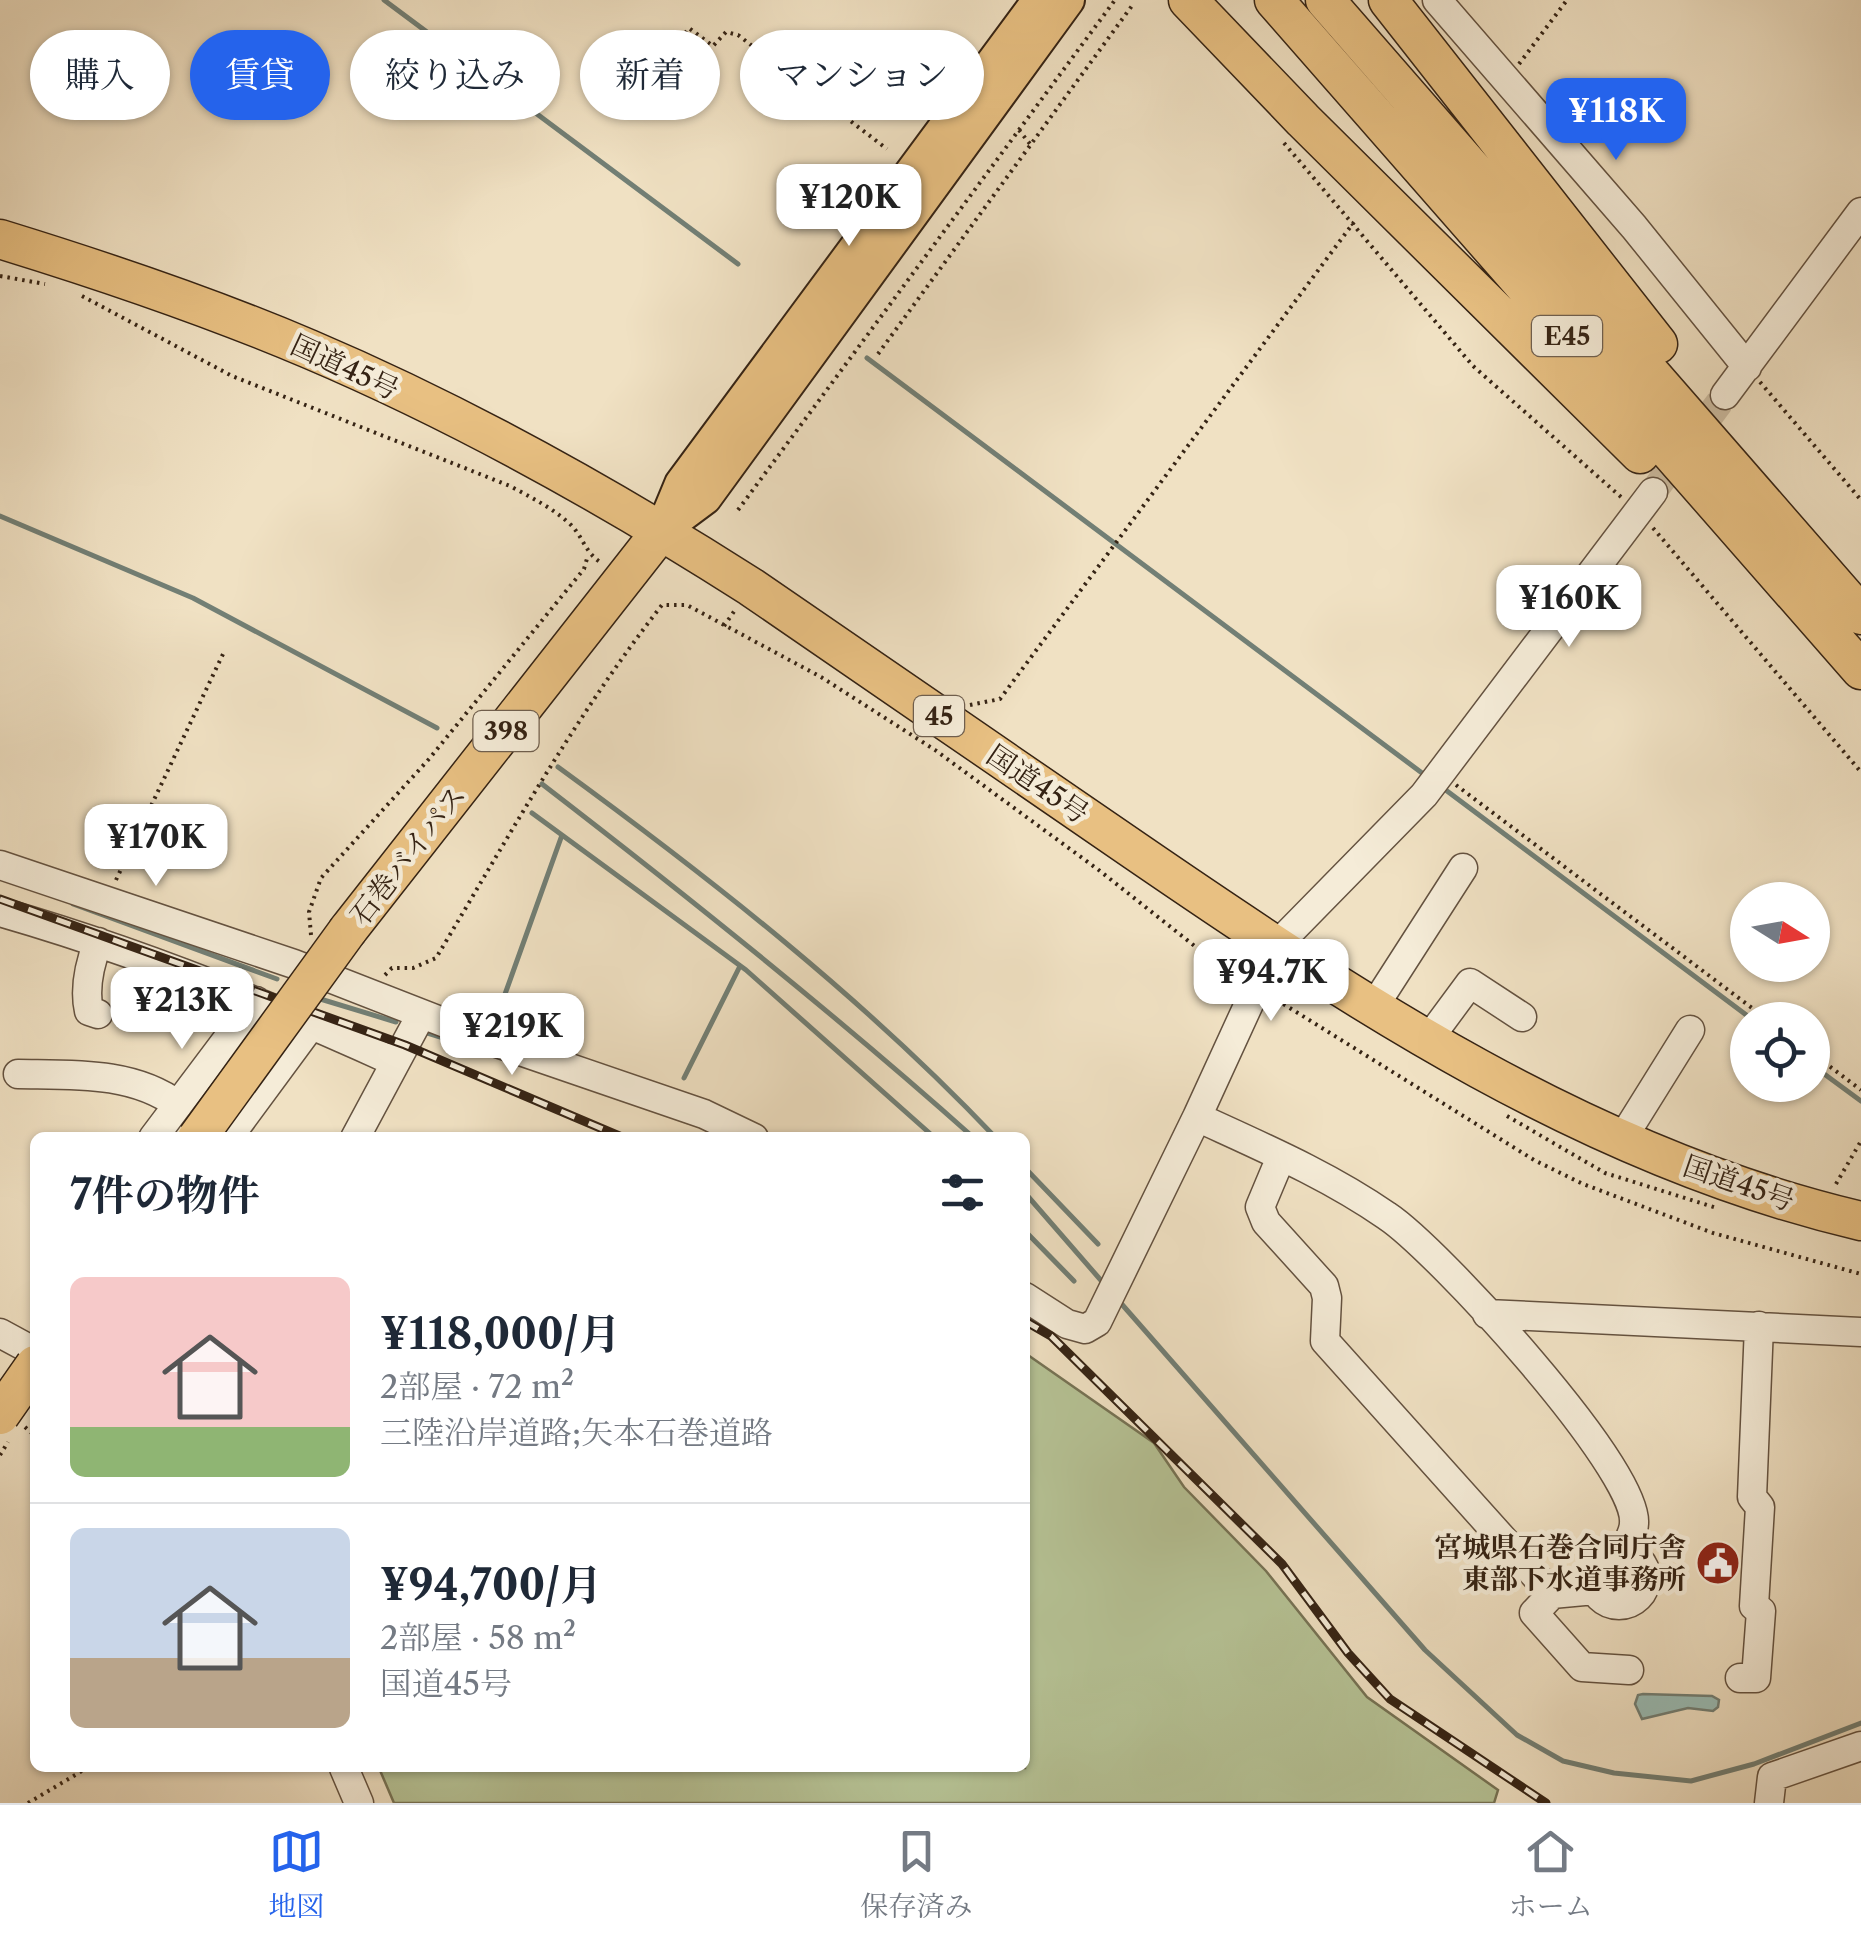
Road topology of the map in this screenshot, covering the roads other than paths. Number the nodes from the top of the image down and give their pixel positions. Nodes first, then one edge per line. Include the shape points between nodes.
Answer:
1 (1038, 0) edge
2 (1068, 0) edge
3 (1188, 0) edge
4 (1274, 0) edge
5 (1325, 0) edge
6 (1388, 0) edge
7 (1437, 0) edge
8 (1861, 212) edge
9 (0, 239) edge
10 (1747, 367) junction
11 (1725, 395) tunnel mouth
12 (1646, 502) tunnel mouth
13 (662, 530) junction
14 (1776, 574) junction
15 (1861, 588) edge
16 (1861, 615) edge
17 (1861, 670) edge
18 (0, 866) edge
19 (1463, 868) dead end
20 (0, 912) edge
21 (98, 942) junction
22 (1275, 947) junction
23 (256, 1001) junction
24 (1373, 1008) junction
25 (98, 1014) dead end
26 (420, 1014) junction
27 (1522, 1017) dead end
28 (312, 1024) junction
29 (1690, 1030) dead end
30 (1431, 1042) junction
31 (395, 1062) junction
32 (18, 1074) dead end
33 (178, 1105) junction
34 (1197, 1117) junction
35 (158, 1132) edge
36 (201, 1132) edge
37 (232, 1132) edge
38 (358, 1132) edge
39 (742, 1132) edge
40 (1622, 1140) junction
41 (1281, 1157) junction
42 (1844, 1217) edge
43 (1030, 1300) edge
44 (1487, 1314) junction
45 (1759, 1326) junction
46 (1861, 1332) edge
47 (0, 1333) edge
48 (30, 1349) edge
49 (0, 1371) edge
50 (30, 1371) edge
51 (30, 1390) edge
52 (0, 1415) edge
53 (1624, 1552) junction
54 (1595, 1590) junction
55 (1552, 1594) junction
56 (1630, 1670) dead end
57 (1740, 1678) dead end
58 (1861, 1746) edge
59 (346, 1772) edge
60 (359, 1803) edge
61 (1769, 1803) edge

1 - 13 main road via 681,484
2 - 13 main road via 706,498
3 - 14 highway via 1684,497
4 - 14 highway, E45
5 - 16 highway, E45
6 - 15 highway via 1605,280
7 - 10 street
8 - 10 street
9 - 13 highway, 国道45号 / 45 via 126,278 310,349
10 - 11 street
12 - 22 street via 1435,778
13 - 22 highway, 国道45号 / 45
13 - 36 highway, 石巻バイパス / 398, bridge via 348,930
14 - 17 highway, E45
18 - 26 street via 294,964
19 - 24 street
20 - 21 street
21 - 23 street
21 - 25 street via 86,999 89,1011
22 - 24 highway, 国道45号 / 45
22 - 34 street
23 - 28 street
23 - 33 street
24 - 30 highway, 国道45号 / 45
26 - 31 street
26 - 39 street
27 - 30 street via 1470,983
28 - 31 street
28 - 37 street
29 - 40 street
30 - 40 highway, 国道45号 / 45
31 - 38 street
32 - 33 street via 103,1078 160,1092
33 - 35 street
34 - 41 street
34 - 43 street via 1096,1322 1085,1330
40 - 42 highway, 国道45号 / 45
41 - 44 street via 1389,1217
41 - 55 street via 1260,1207 1324,1286 1325,1340
44 - 45 street
44 - 53 street via 1600,1450 1629,1502 1634,1524
45 - 46 street
45 - 57 street via 1752,1496 1760,1507 1754,1606 1760,1611 1756,1678
47 - 48 street
49 - 51 street
50 - 52 highway, bridge
53 - 54 street via 1597,1562
53 - 54 street via 1644,1570 1640,1594 1618,1605
54 - 55 street
55 - 56 street via 1534,1613 1582,1667
58 - 61 street via 1772,1777
59 - 60 street

